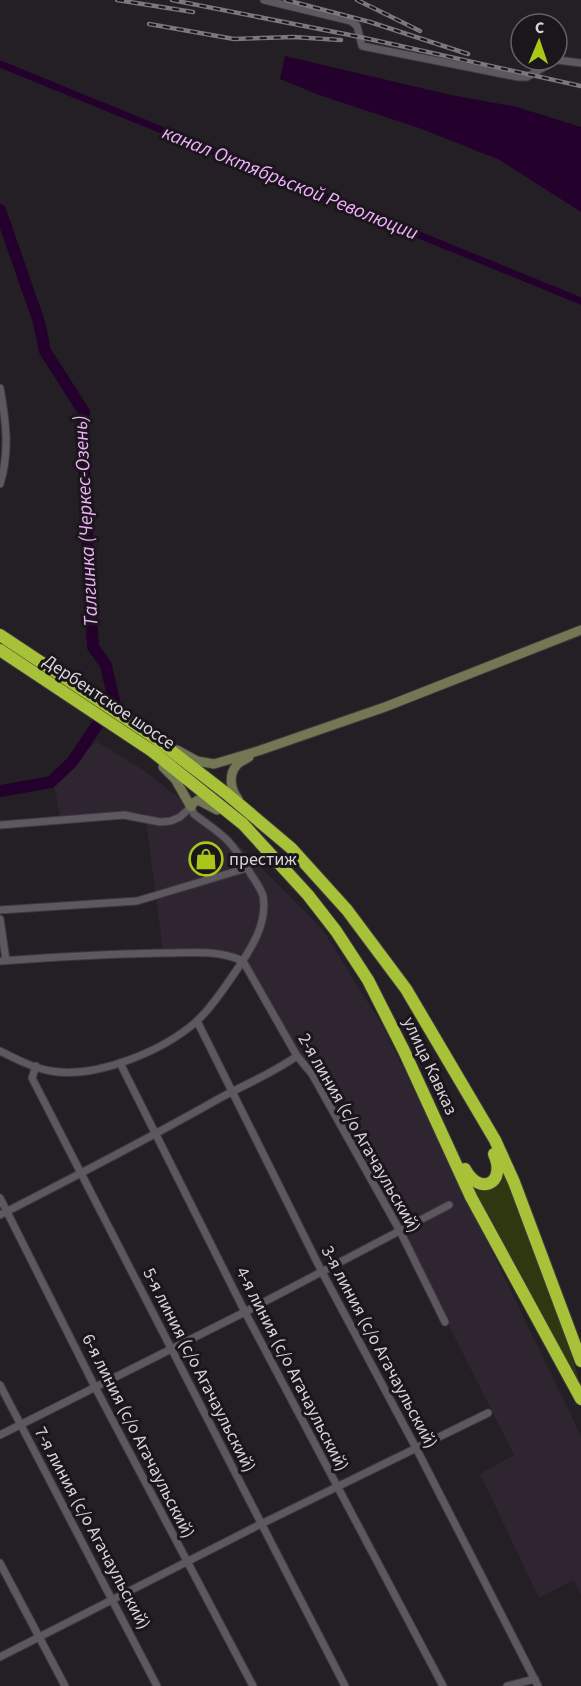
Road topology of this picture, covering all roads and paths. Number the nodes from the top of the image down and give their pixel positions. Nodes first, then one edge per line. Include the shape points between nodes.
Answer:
1 (264, 0) edge
2 (536, 72) edge
3 (0, 388) edge
4 (0, 484) edge
5 (581, 630) edge
6 (0, 635) edge
7 (0, 650) edge
8 (127, 735) junction
9 (152, 736) junction
10 (258, 751) junction
11 (196, 785) joint
12 (191, 807) junction
13 (247, 820) junction
14 (0, 825) edge
15 (247, 868) junction
16 (0, 910) edge
17 (0, 919) edge
18 (3, 961) edge
19 (243, 961) junction
20 (197, 1021) junction
21 (0, 1051) edge
22 (297, 1056) junction
23 (120, 1063) junction
24 (36, 1066) junction
25 (467, 1090) junction
26 (232, 1091) junction
27 (427, 1103) junction
28 (157, 1134) junction
29 (81, 1172) junction
30 (0, 1198) edge
31 (448, 1205) dead end
32 (3, 1213) edge
33 (400, 1231) junction
34 (322, 1272) junction
35 (245, 1312) junction
36 (445, 1322) dead end
37 (170, 1349) junction
38 (581, 1361) edge
39 (0, 1385) edge
40 (95, 1387) junction
41 (581, 1399) edge
42 (488, 1413) dead end
43 (21, 1425) junction
44 (0, 1435) edge
45 (416, 1448) junction
46 (336, 1487) junction
47 (261, 1524) junction
48 (186, 1562) junction
49 (0, 1563) edge
50 (113, 1599) junction
51 (38, 1637) junction
52 (0, 1657) edge
53 (536, 1682) edge
54 (65, 1686) edge
55 (157, 1686) edge
56 (253, 1686) edge
57 (345, 1686) edge
58 (443, 1686) edge
59 (507, 1686) edge

1 - 2 street via 351,21 357,26 362,46 518,77
3 - 4 street via 7,424 6,466
5 - 10 main road
6 - 9 highway
7 - 8 highway, Дербентское шоссе
8 - 11 highway, Дербентское шоссе
8 - 12 main road via 170,772
9 - 10 main road via 197,761 214,764
9 - 13 highway
10 - 13 main road via 236,766 231,778 233,792
11 - 13 highway, улица Кавказ
12 - 13 main road via 198,800
12 - 14 street via 171,821 124,815
12 - 15 street via 194,814 228,842
13 - 25 highway via 291,848 347,910 406,989
13 - 27 highway, улица Кавказ via 336,931 368,981
15 - 16 street via 137,901
15 - 19 street via 262,892 264,908 262,923
17 - 18 street
18 - 19 street via 207,953 228,954
19 - 20 street via 217,1000
19 - 22 street, 2-я линия (с/о Агачаульский)
20 - 23 street via 172,1039
20 - 26 street, 3-я линия (с/о Агачаульский)
21 - 24 street
22 - 26 street
22 - 33 street, 2-я линия (с/о Агачаульский) via 312,1074
23 - 24 street via 71,1072
23 - 28 street, 4-я линия (с/о Агачаульский)
24 - 29 street, 5-я линия (с/о Агачаульский) via 32,1078
25 - 27 highway via 499,1165 490,1183 476,1184 470,1179
25 - 38 highway via 514,1182
26 - 28 street
26 - 34 street, 3-я линия (с/о Агачаульский)
27 - 41 highway, улица Кавказ via 471,1197
28 - 29 street
28 - 35 street, 4-я линия (с/о Агачаульский)
29 - 32 street
29 - 37 street, 5-я линия (с/о Агачаульский)
30 - 32 street, 6-я линия (с/о Агачаульский)
31 - 33 street
32 - 40 street, 6-я линия (с/о Агачаульский)
33 - 34 street
33 - 36 street, 2-я линия (с/о Агачаульский)
34 - 35 street
34 - 45 street, 3-я линия (с/о Агачаульский)
35 - 37 street
35 - 46 street, 4-я линия (с/о Агачаульский)
37 - 40 street
37 - 47 street, 5-я линия (с/о Агачаульский)
39 - 43 street, 7-я линия (с/о Агачаульский)
40 - 43 street
40 - 48 street, 6-я линия (с/о Агачаульский)
42 - 45 street
43 - 44 street
43 - 50 street, 7-я линия (с/о Агачаульский)
45 - 46 street
45 - 53 street, 3-я линия (с/о Агачаульский)
46 - 47 street
46 - 58 street, 4-я линия (с/о Агачаульский)
47 - 48 street
47 - 57 street, 5-я линия (с/о Агачаульский)
48 - 50 street
48 - 56 street, 6-я линия (с/о Агачаульский)
49 - 51 street
50 - 51 street
50 - 55 street, 7-я линия (с/о Агачаульский)
51 - 52 street
51 - 54 street
53 - 59 street

